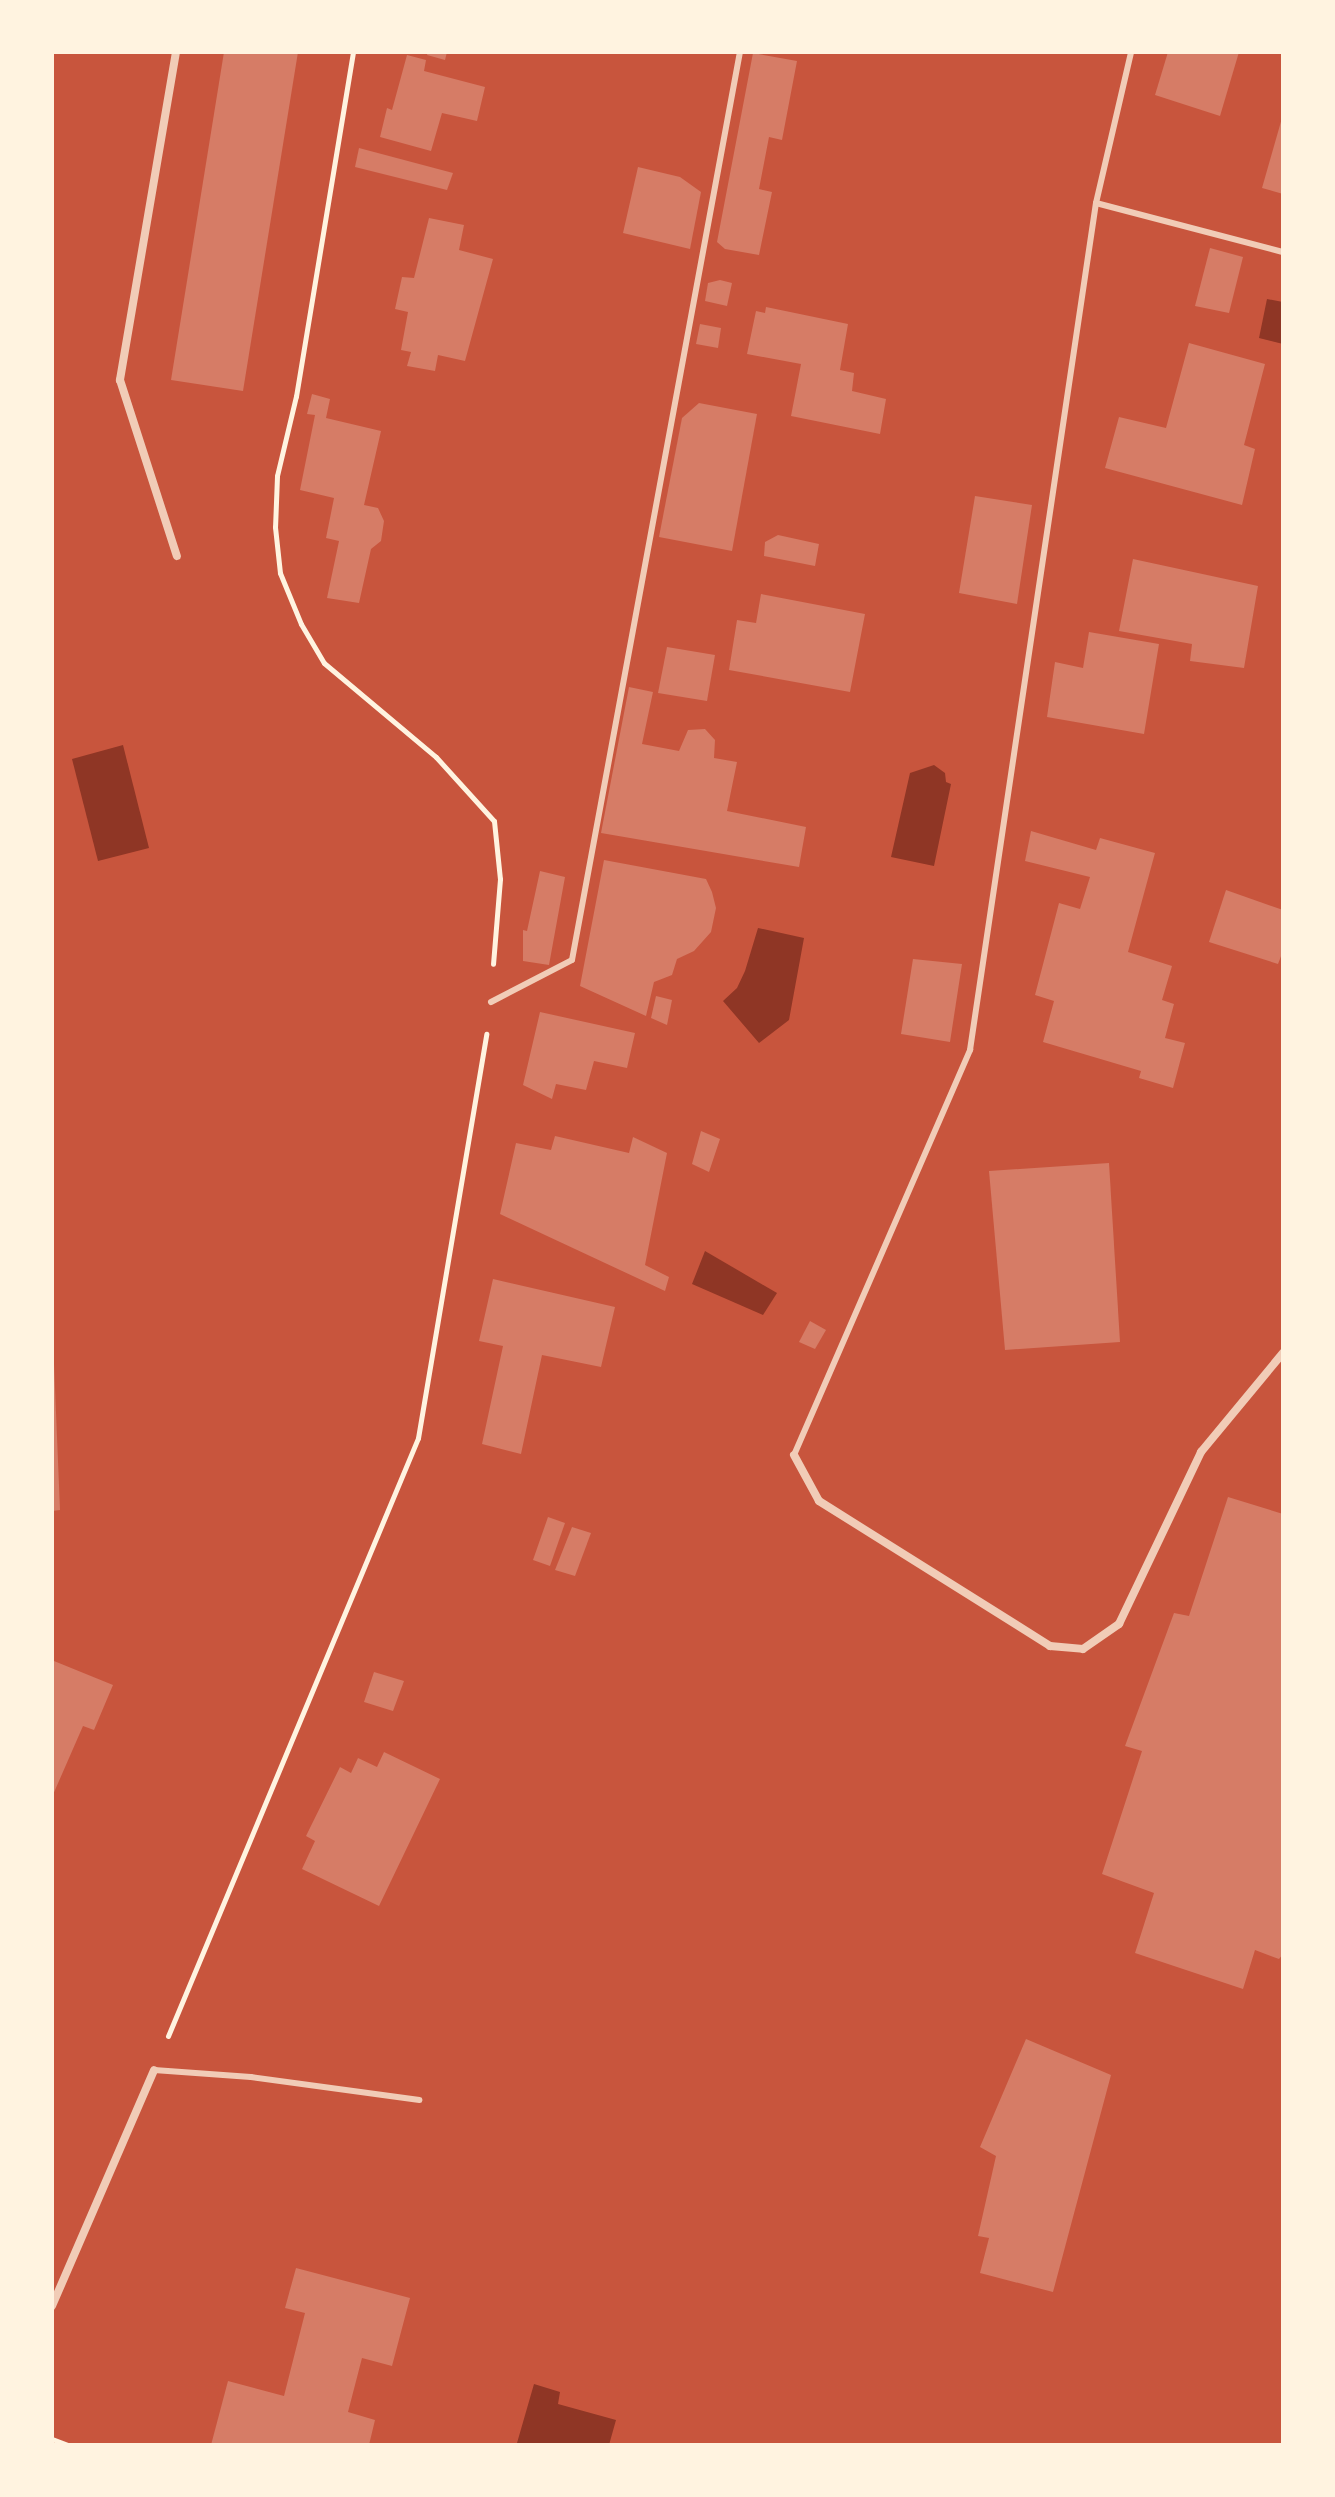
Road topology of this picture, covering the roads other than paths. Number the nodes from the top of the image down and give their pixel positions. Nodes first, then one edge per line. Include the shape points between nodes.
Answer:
1 (176, 52) edge
2 (740, 52) edge
3 (1131, 52) edge
4 (1096, 203) junction
5 (1283, 252) edge
6 (177, 556) dead end
7 (491, 1002) road end
8 (1283, 1353) edge
9 (794, 1455) joint
10 (154, 2070) joint
11 (419, 2100) dead end
12 (52, 2306) edge

1 - 6 street via 120,380
2 - 7 lane via 572,960
3 - 4 lane
4 - 5 lane
4 - 9 lane via 970,1050
8 - 9 street via 1201,1452 1119,1624 1083,1649 1050,1646 819,1501
10 - 11 lane
10 - 12 street

